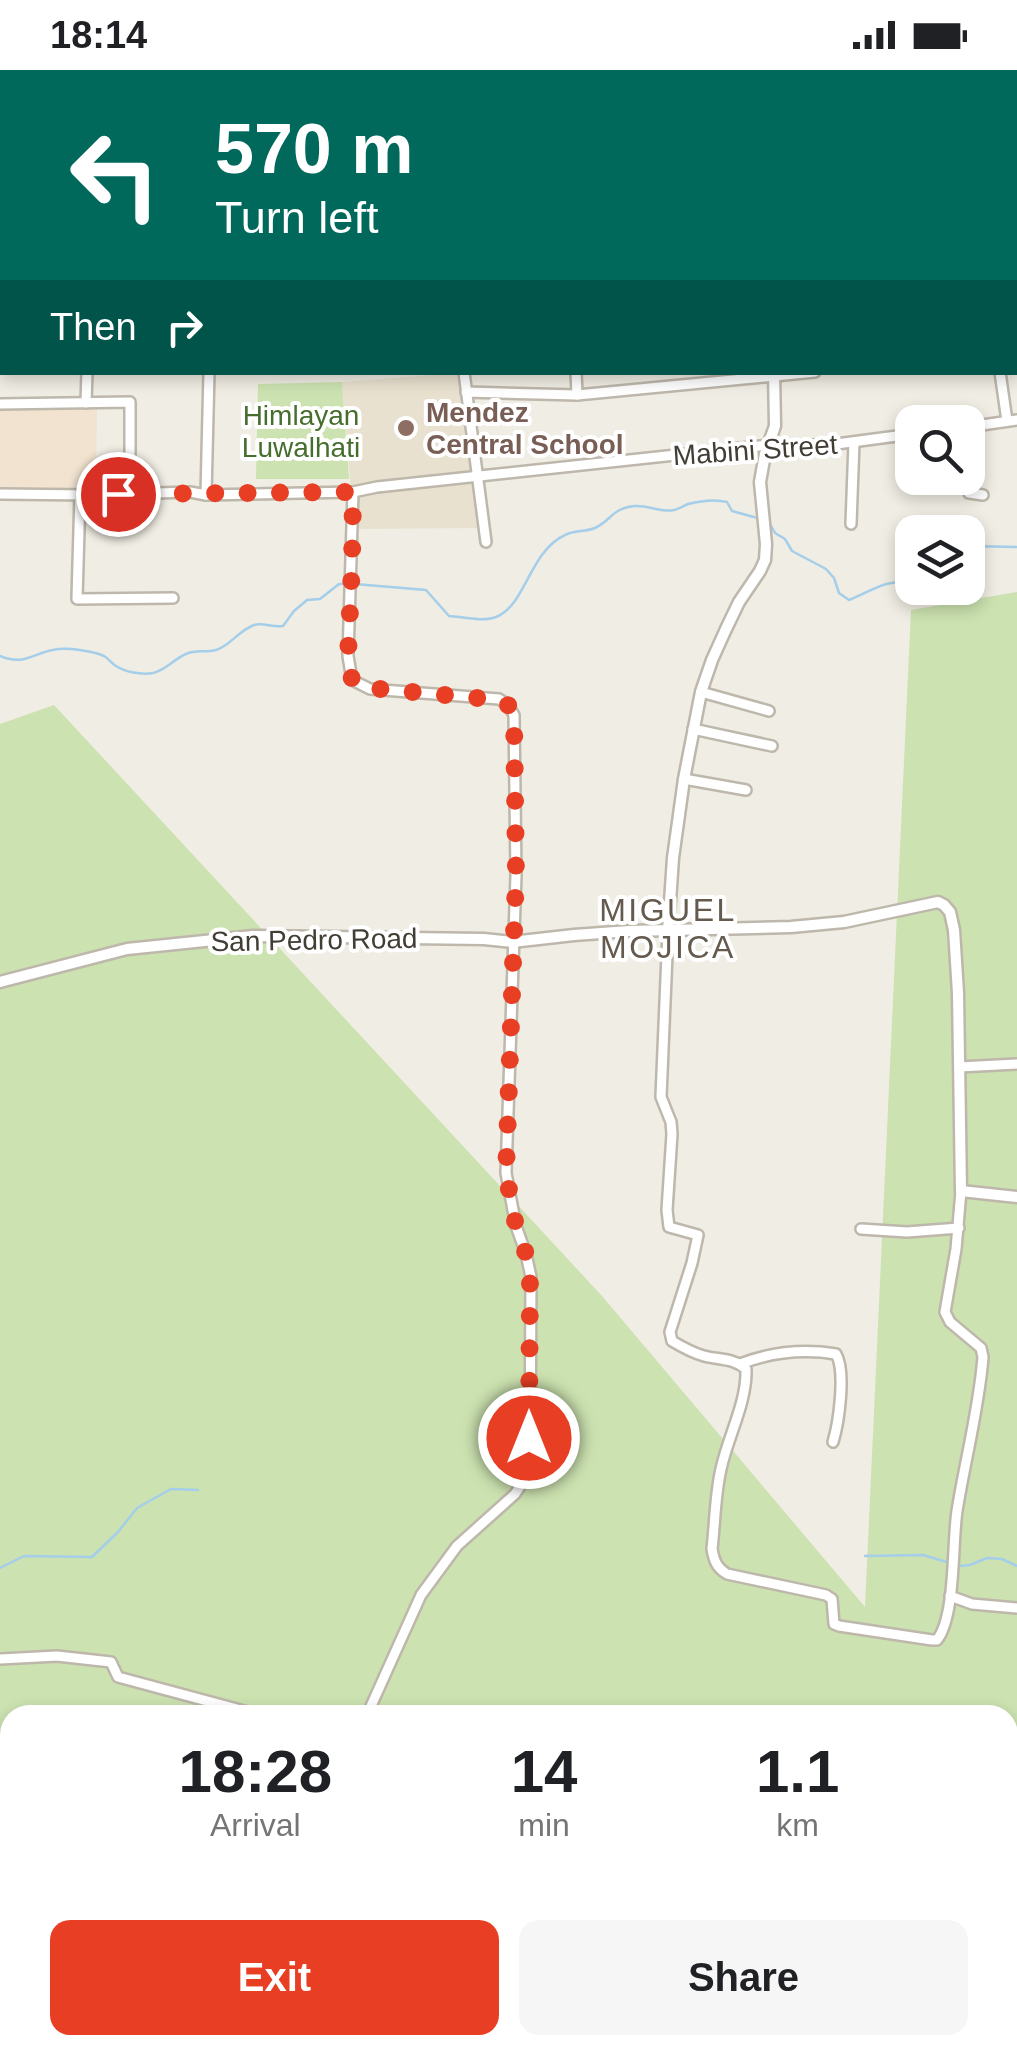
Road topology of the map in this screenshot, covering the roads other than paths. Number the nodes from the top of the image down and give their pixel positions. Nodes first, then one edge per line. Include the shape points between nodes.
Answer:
1 (87, 375) edge
2 (209, 375) edge
3 (464, 375) edge
4 (576, 375) edge
5 (774, 375) edge
6 (1001, 375) edge
7 (466, 392) junction
8 (577, 394) junction
9 (0, 404) edge
10 (86, 404) junction
11 (1012, 421) edge
12 (985, 424) edge
13 (895, 436) edge
14 (854, 442) junction
15 (768, 445) junction
16 (130, 454) dead end
17 (478, 476) junction
18 (353, 492) junction
19 (0, 494) edge
20 (206, 494) junction
21 (85, 495) junction
22 (979, 495) edge
23 (984, 496) dead end
24 (851, 524) dead end
25 (486, 542) dead end
26 (173, 598) dead end
27 (702, 692) junction
28 (769, 711) dead end
29 (694, 729) junction
30 (772, 746) dead end
31 (684, 779) junction
32 (746, 790) dead end
33 (668, 931) junction
34 (512, 942) junction
35 (0, 982) edge
36 (1017, 1064) edge
37 (959, 1067) junction
38 (961, 1192) junction
39 (1017, 1197) edge
40 (959, 1228) junction
41 (861, 1229) dead end
42 (740, 1364) junction
43 (834, 1442) dead end
44 (950, 1596) junction
45 (1017, 1608) edge
46 (0, 1659) edge
47 (224, 1705) edge
48 (372, 1705) edge

1 - 10 street
2 - 20 street
3 - 7 street
4 - 8 street
5 - 8 street
5 - 15 street via 775,426
6 - 11 street
7 - 8 street
7 - 17 street
9 - 10 street
10 - 16 street via 130,402
11 - 12 street
13 - 14 street, Mabini Street
14 - 15 street, Mabini Street
14 - 24 street
15 - 17 street, Mabini Street
15 - 27 street via 760,482 765,560 726,628
17 - 18 street, Mabini Street
17 - 25 street
18 - 20 street, Mabini Street
18 - 34 street via 352,680 499,700 514,715
19 - 21 street, Mabini Street
20 - 21 street, Mabini Street
21 - 26 street via 77,598
22 - 23 street
27 - 28 street
27 - 29 street
29 - 30 street
29 - 31 street
31 - 32 street
31 - 33 street
33 - 34 street, San Pedro Road
33 - 37 street, San Pedro Road via 844,922 938,902 950,912 954,930
33 - 42 street via 660,1097 672,1134 667,1210 669,1227 698,1234 670,1332 677,1345
34 - 35 street, San Pedro Road via 253,936 128,949
34 - 48 street via 506,1174 530,1277 530,1458 515,1494 457,1546 421,1596
36 - 37 street
37 - 38 street
38 - 39 street
38 - 40 street
40 - 41 street
40 - 44 street via 946,1318 983,1357
42 - 43 street via 790,1352 836,1354
42 - 44 street via 746,1378 720,1474 712,1549 719,1569 826,1595 839,1626 932,1640 942,1633
44 - 45 street
46 - 47 street via 111,1662 118,1676

